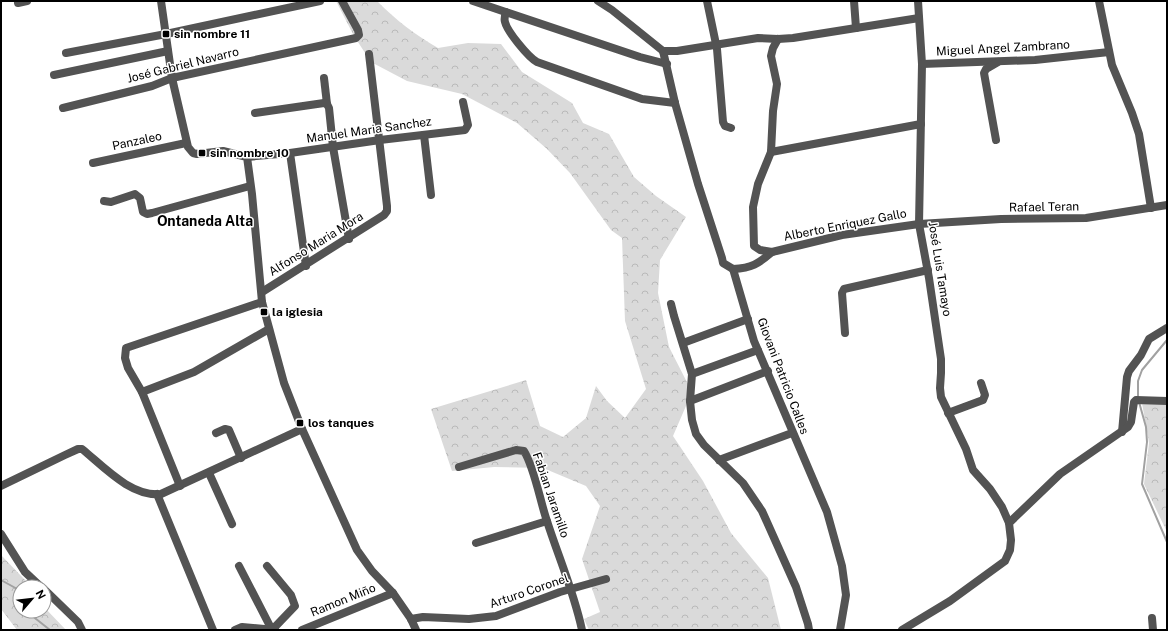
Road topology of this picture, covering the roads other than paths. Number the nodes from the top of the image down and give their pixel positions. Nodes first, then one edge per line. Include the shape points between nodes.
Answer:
1 (27, 1) edge
2 (161, 1) edge
3 (320, 1) edge
4 (342, 1) edge
5 (473, 1) edge
6 (598, 1) edge
7 (707, 1) edge
8 (854, 1) edge
9 (918, 1) edge
10 (1099, 1) edge
11 (18, 3) dead end
12 (506, 12) junction
13 (919, 18) junction
14 (856, 28) junction
15 (166, 34) junction
16 (778, 39) junction
17 (716, 45) junction
18 (168, 51) junction
19 (663, 51) junction
20 (66, 52) dead end
21 (1109, 52) junction
22 (369, 54) dead end
23 (998, 62) junction
24 (667, 64) junction
25 (922, 64) junction
26 (54, 75) dead end
27 (172, 78) junction
28 (324, 78) dead end
29 (463, 102) dead end
30 (675, 103) junction
31 (325, 104) junction
32 (63, 108) dead end
33 (254, 113) dead end
34 (921, 124) junction
35 (732, 128) dead end
36 (424, 135) junction
37 (380, 140) junction
38 (996, 140) dead end
39 (186, 143) junction
40 (333, 147) junction
41 (771, 152) junction
42 (290, 153) junction
43 (247, 157) junction
44 (93, 163) dead end
45 (250, 186) junction
46 (431, 195) dead end
47 (104, 201) dead end
48 (1167, 205) edge
49 (1151, 208) junction
50 (920, 224) junction
51 (349, 239) junction
52 (754, 246) junction
53 (772, 252) junction
54 (758, 264) junction
55 (306, 266) junction
56 (733, 269) junction
57 (928, 270) junction
58 (262, 292) junction
59 (262, 302) junction
60 (672, 304) dead end
61 (748, 319) junction
62 (1167, 328) edge
63 (269, 329) junction
64 (845, 333) dead end
65 (683, 343) junction
66 (758, 350) junction
67 (768, 371) junction
68 (692, 374) junction
69 (980, 384) dead end
70 (142, 392) junction
71 (690, 401) junction
72 (1167, 401) edge
73 (948, 413) junction
74 (302, 429) junction
75 (792, 432) junction
76 (1122, 432) junction
77 (216, 433) dead end
78 (241, 458) junction
79 (719, 460) junction
80 (459, 467) dead end
81 (209, 473) junction
82 (1, 486) edge
83 (180, 486) junction
84 (157, 494) junction
85 (547, 521) junction
86 (1008, 523) junction
87 (232, 524) dead end
88 (1, 534) edge
89 (476, 543) dead end
90 (239, 566) dead end
91 (267, 566) dead end
92 (606, 578) dead end
93 (32, 579) edge
94 (571, 588) junction
95 (393, 593) junction
96 (52, 597) edge
97 (411, 619) junction
98 (82, 630) edge
99 (213, 630) edge
100 (235, 630) edge
101 (272, 630) edge
102 (280, 630) edge
103 (302, 630) edge
104 (416, 630) edge
105 (582, 630) edge
106 (809, 630) edge
107 (840, 630) edge
108 (902, 630) edge

1 - 11 street
2 - 15 street
3 - 15 street
4 - 27 street, José Gabriel Navarro via 358,30 359,35 356,38
5 - 12 street
6 - 19 street
7 - 17 street
8 - 14 street
9 - 13 street, José Luis Tamayo
10 - 21 street
12 - 24 street
12 - 30 street via 505,22 510,31 528,55 537,62 642,99
13 - 14 street
13 - 25 street, José Luis Tamayo
14 - 16 street
15 - 18 street
15 - 20 street
16 - 17 street via 735,40
16 - 41 street via 771,56 777,84
17 - 19 street
17 - 35 street via 723,122 725,126
18 - 26 street
18 - 27 street
19 - 24 street, Giovani Patricio Calles
21 - 23 street, Miguel Angel Zambrano
21 - 49 street via 1114,72 1139,134
22 - 37 street
23 - 25 street, Miguel Angel Zambrano
23 - 38 street via 984,73
24 - 30 street, Giovani Patricio Calles
25 - 34 street, José Luis Tamayo
27 - 32 street, José Gabriel Navarro via 152,86
27 - 39 street
28 - 31 street
29 - 36 street, Manuel Maria Sanchez via 468,125 466,129
30 - 56 street, Giovani Patricio Calles via 723,262
31 - 33 street
31 - 40 street via 329,108
34 - 41 street
34 - 50 street, José Luis Tamayo
36 - 37 street, Manuel Maria Sanchez
36 - 46 street
37 - 40 street, Manuel Maria Sanchez
37 - 51 street, Alfonso Maria Mora via 387,211
39 - 43 street, Manuel Maria Sanchez via 190,150 197,154 224,151
39 - 44 street, Panzaleo
40 - 42 street, Manuel Maria Sanchez
40 - 51 street
41 - 52 street via 758,184 753,207
42 - 43 street, Manuel Maria Sanchez
42 - 55 street
43 - 45 street
45 - 47 street via 147,214 143,212 140,198 135,194 111,202
45 - 58 street
48 - 49 street, Rafael Teran
49 - 50 street, Rafael Teran via 1086,218 1001,219
50 - 53 street, Alberto Enriquez Gallo via 842,235
50 - 57 street, José Luis Tamayo
51 - 55 street, Alfonso Maria Mora
52 - 53 street
52 - 54 street
53 - 54 street, Alberto Enriquez Gallo
54 - 56 street, Alberto Enriquez Gallo
55 - 58 street, Alfonso Maria Mora
56 - 61 street, Giovani Patricio Calles
57 - 64 street via 844,288 842,293
57 - 73 street, José Luis Tamayo via 941,359 940,392
58 - 59 street
59 - 63 street
59 - 70 street via 126,348 128,368
60 - 65 street
61 - 65 street
61 - 66 street, Giovani Patricio Calles
62 - 76 street via 1149,339 1129,371
63 - 70 street via 194,372
63 - 74 street via 284,383
65 - 68 street
66 - 67 street, Giovani Patricio Calles
66 - 68 street
67 - 71 street
67 - 75 street, Giovani Patricio Calles
68 - 71 street
69 - 73 street via 985,395 983,400
70 - 83 street
71 - 79 street via 696,434
72 - 76 street via 1136,400 1130,425
73 - 86 street, José Luis Tamayo via 974,470 990,489
74 - 78 street
74 - 95 street via 357,550 372,572
75 - 79 street
75 - 107 street, Giovani Patricio Calles via 827,512 842,566 846,595
76 - 86 street via 1060,474
77 - 78 street via 229,430
78 - 81 street
79 - 106 street via 743,483 762,512 796,587
80 - 85 street, Fabian Jaramillo via 516,450 524,451
81 - 83 street
81 - 87 street
82 - 84 street via 82,449 131,487
83 - 84 street
84 - 99 street
85 - 89 street
85 - 94 street, Fabian Jaramillo
86 - 108 street, José Luis Tamayo via 1011,540 1005,561 950,601
88 - 93 street via 25,572
90 - 101 street
91 - 101 street via 291,595 294,606
92 - 94 street, Arturo Coronel
94 - 97 street, Arturo Coronel via 496,616 469,619
94 - 105 street, Fabian Jaramillo
95 - 97 street
95 - 103 street, Ramon Miño
96 - 98 street via 78,622
97 - 104 street
100 - 101 street via 242,627
101 - 102 street

